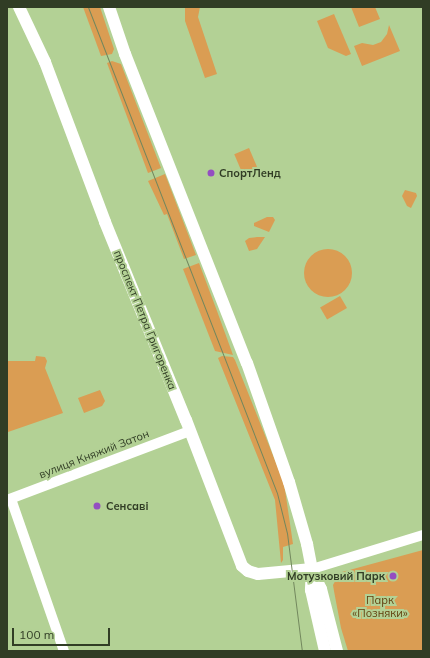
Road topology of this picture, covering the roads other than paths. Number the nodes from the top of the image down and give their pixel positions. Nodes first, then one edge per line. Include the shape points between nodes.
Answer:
1 (19, 7) edge
2 (109, 7) edge
3 (190, 431) junction
4 (9, 500) edge
5 (423, 535) edge
6 (312, 569) junction
7 (64, 651) edge
8 (326, 651) edge
9 (337, 651) edge

1 - 3 main road, проспект Петра Григоренка via 45,62 105,222
2 - 6 main road via 124,54 263,408 292,492
3 - 4 street, вулиця Княжий Затон
3 - 6 main road, проспект Петра Григоренка via 242,566 258,574
4 - 7 street
5 - 6 street
6 - 8 main road via 311,590
6 - 9 main road via 321,589

